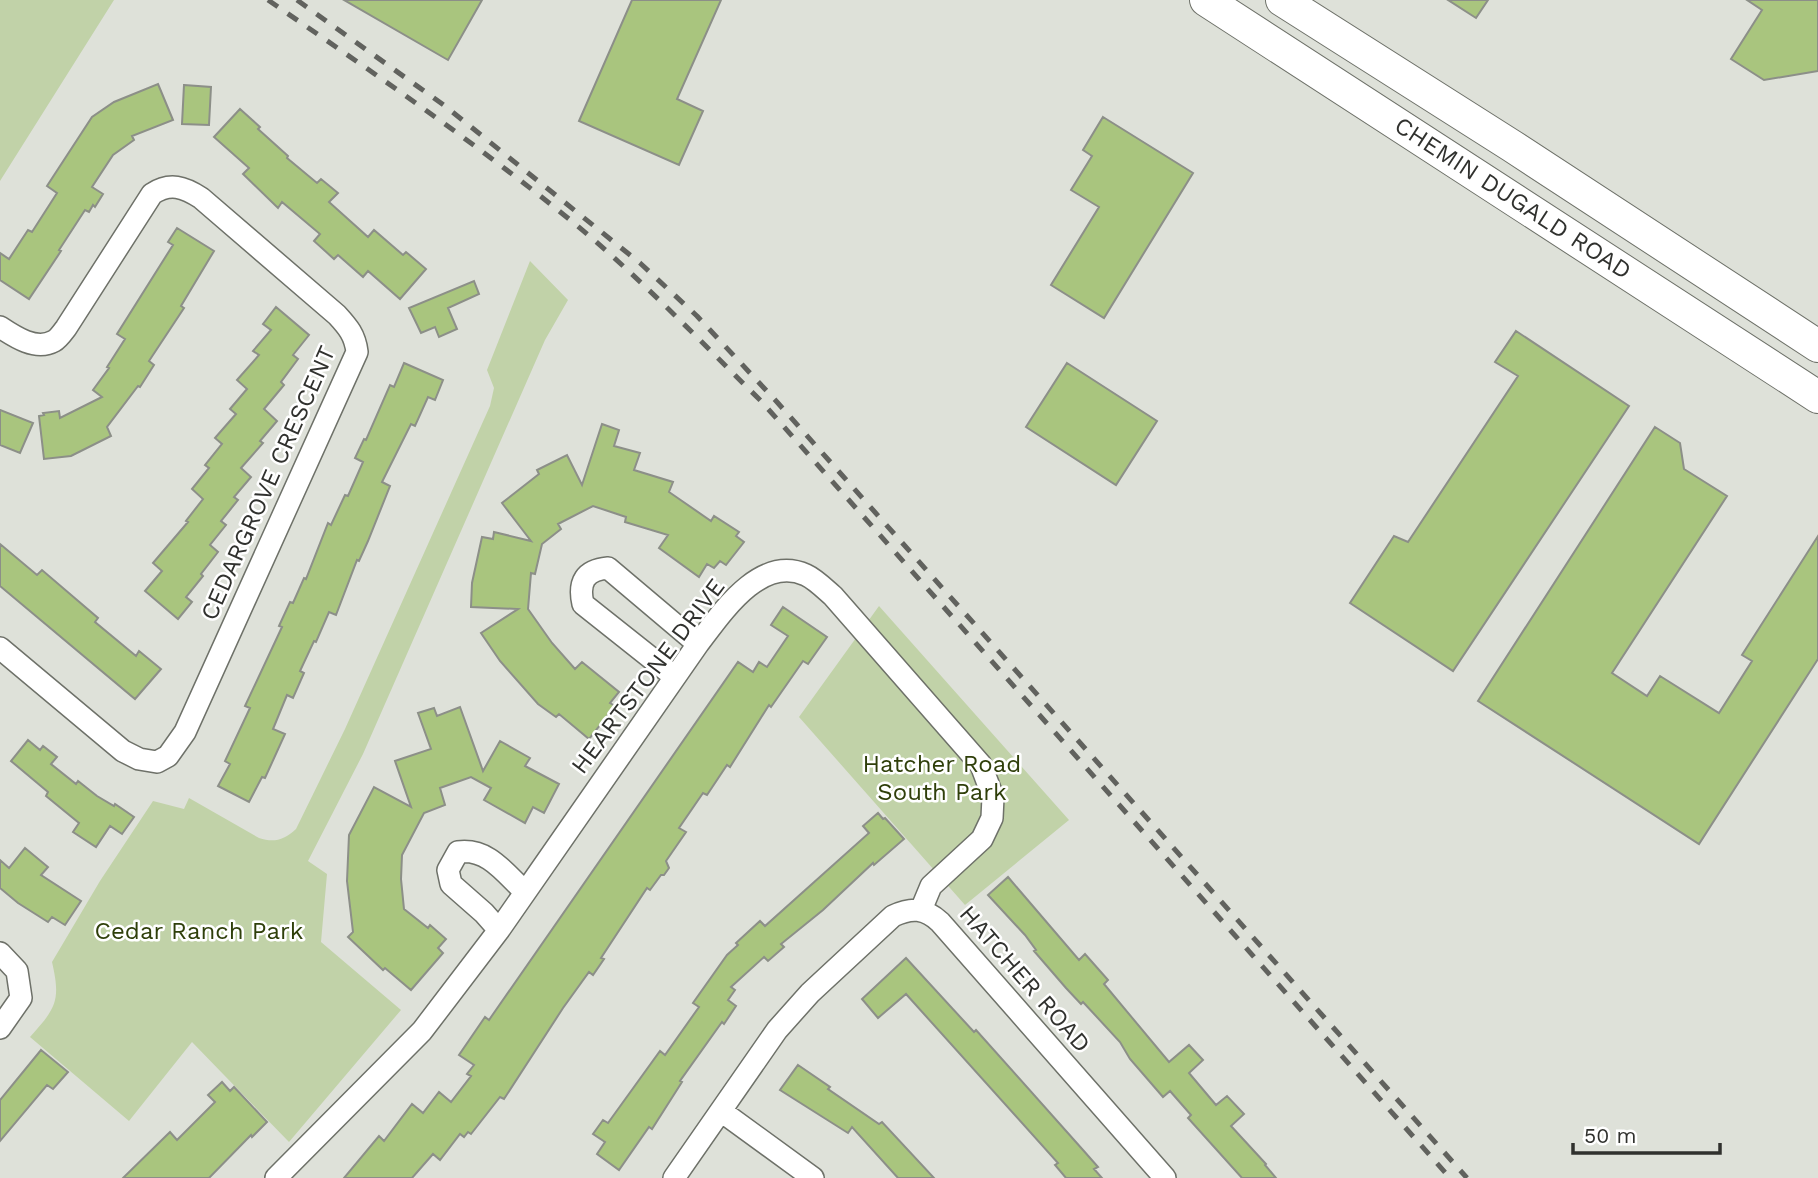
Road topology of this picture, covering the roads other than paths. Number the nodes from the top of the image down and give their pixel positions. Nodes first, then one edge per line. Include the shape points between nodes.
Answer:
1 (1206, 0) edge
2 (1282, 0) edge
3 (0, 327) edge
4 (1818, 346) edge
5 (1818, 397) edge
6 (698, 644) junction
7 (0, 648) edge
8 (675, 677) junction
9 (524, 892) junction
10 (920, 910) junction
11 (499, 930) junction
12 (0, 953) edge
13 (0, 1028) edge
14 (721, 1111) junction
15 (276, 1178) edge
16 (674, 1178) edge
17 (813, 1178) edge
18 (1165, 1178) edge

1 - 5 main road, CHEMIN DUGALD ROAD
2 - 4 main road, CHEMIN DUGALD ROAD
3 - 7 street, CEDARGROVE CRESCENT via 38,345 54,341 152,194 183,187 337,315 356,339 357,352 185,732 168,756 158,762 139,760 123,751
6 - 8 street, HEARTSTONE DRIVE
6 - 8 street via 608,568 595,569 586,577 580,591 583,604
6 - 10 street, HEARTSTONE DRIVE via 750,584 770,573 806,575 833,596 981,765 993,797 992,818 982,839 931,886
8 - 9 street, HEARTSTONE DRIVE
9 - 11 street, HEARTSTONE DRIVE
9 - 11 street via 486,856 472,850 458,852 448,870 451,884
10 - 14 street, HATCHER ROAD via 893,916 810,993 777,1030
10 - 18 street, HATCHER ROAD via 940,922
11 - 15 street, HEARTSTONE DRIVE via 409,1047
12 - 13 street via 17,971 21,998
14 - 16 street, HATCHER ROAD
14 - 17 street

